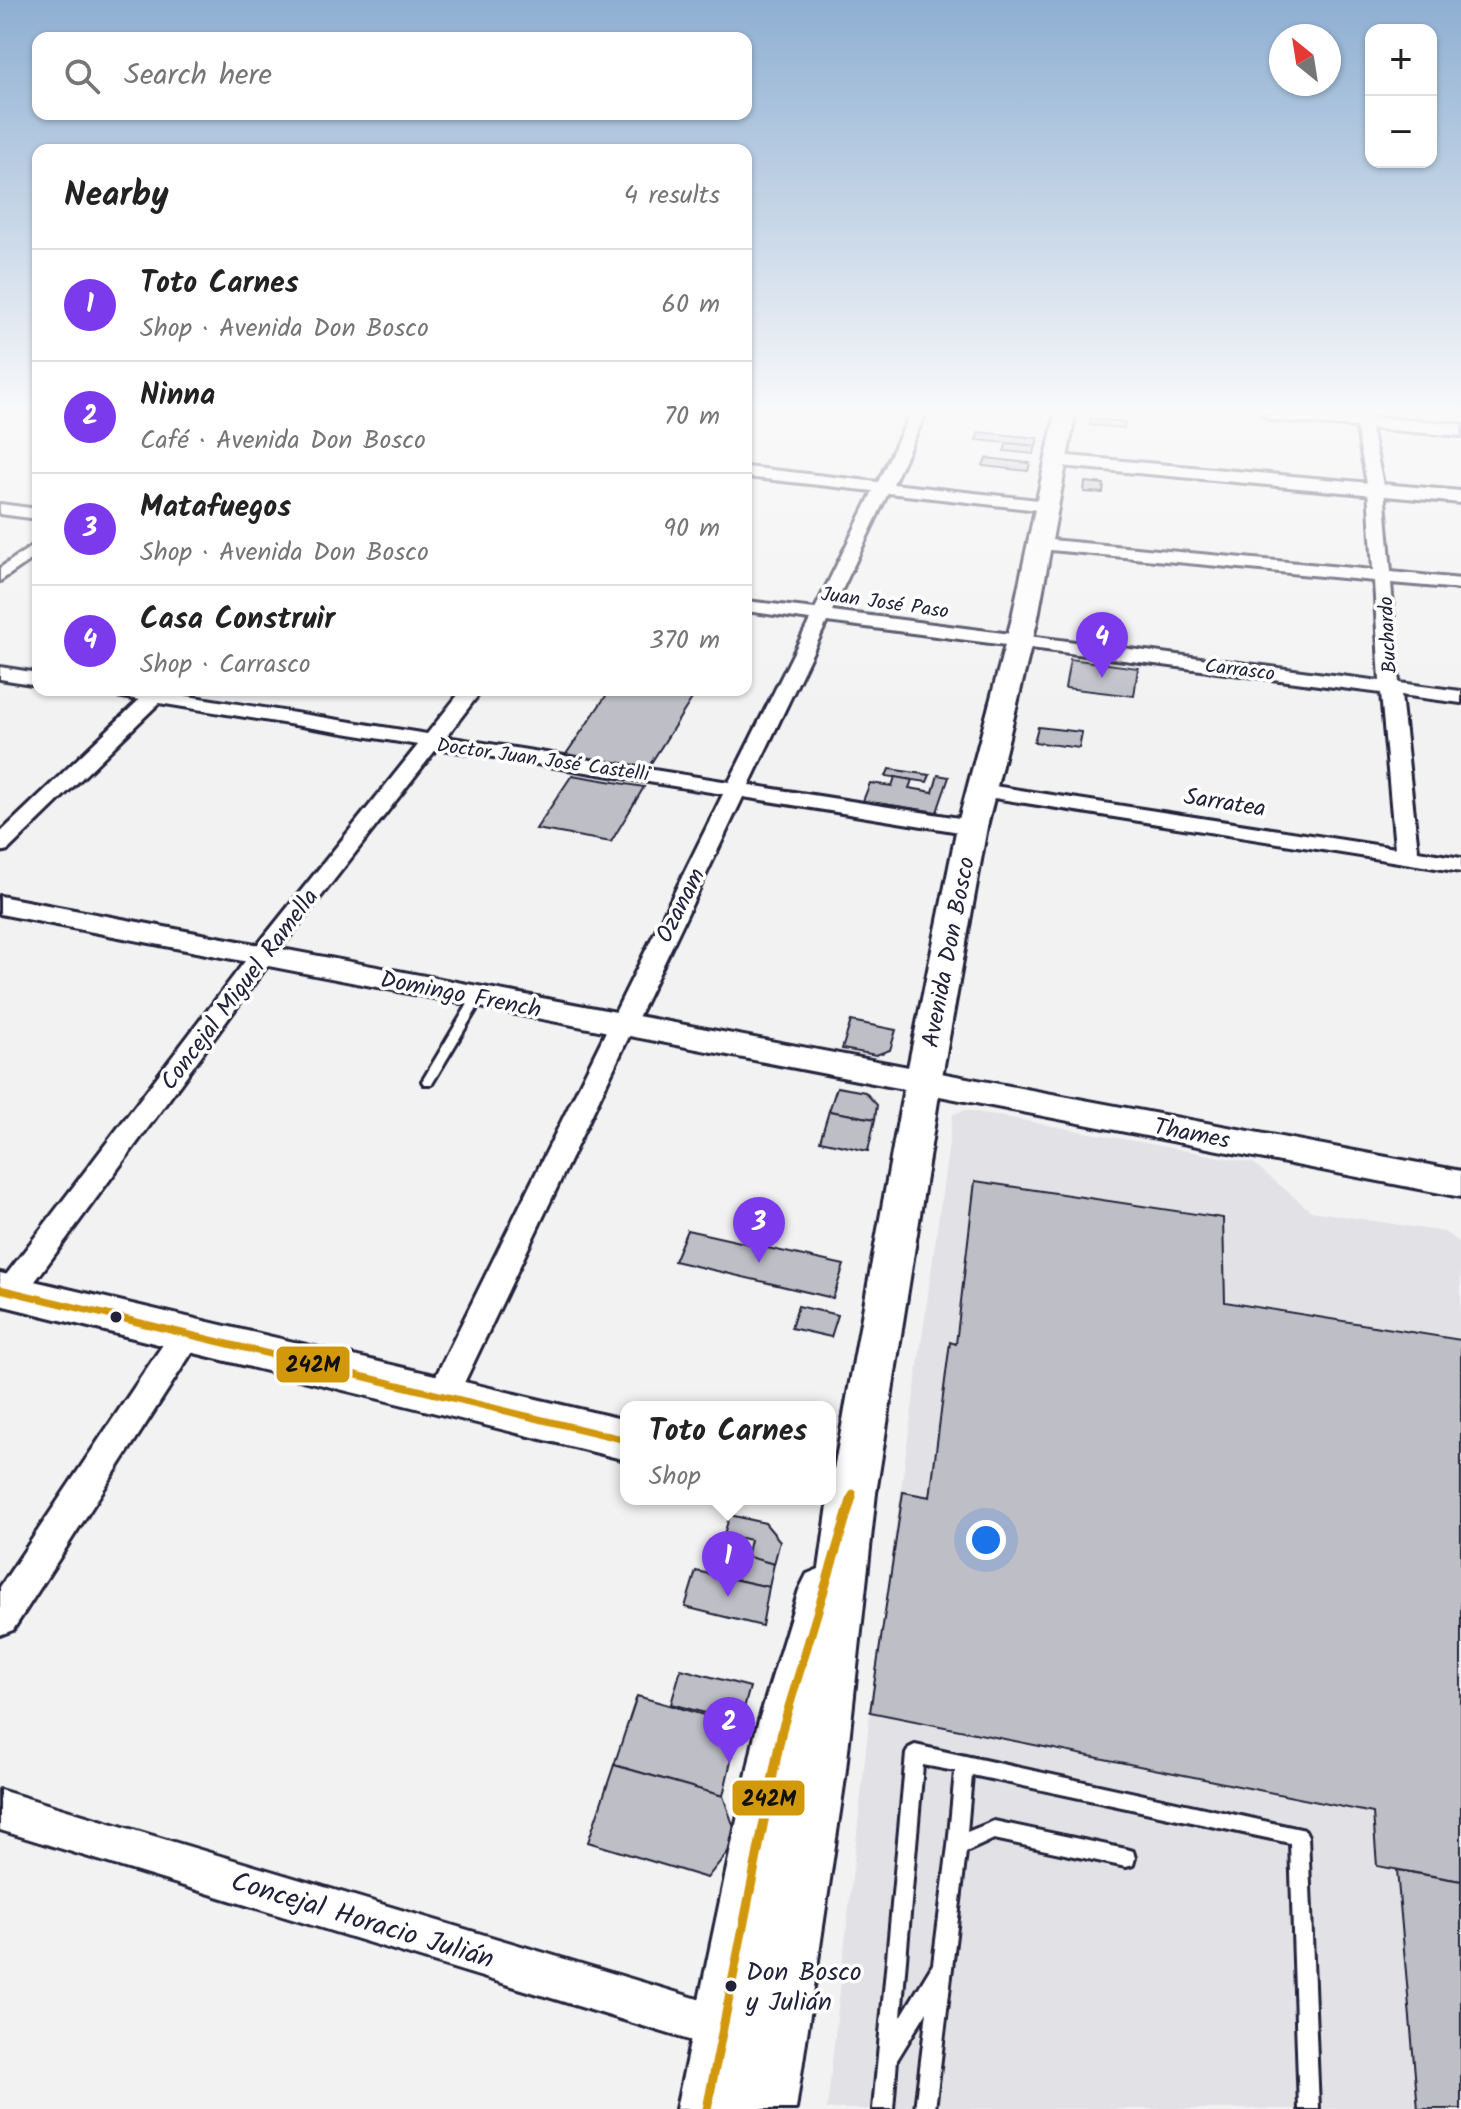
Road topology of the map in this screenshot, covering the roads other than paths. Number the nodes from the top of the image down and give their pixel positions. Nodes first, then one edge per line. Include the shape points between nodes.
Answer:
1 (871, 513) edge
2 (1046, 513) edge
3 (1378, 513) edge
4 (1040, 544) junction
5 (32, 552) edge
6 (0, 576) edge
7 (1384, 577) junction
8 (1461, 584) edge
9 (752, 607) edge
10 (823, 615) junction
11 (1019, 642) junction
12 (0, 673) edge
13 (32, 678) edge
14 (1390, 688) junction
15 (155, 696) edge
16 (175, 696) edge
17 (467, 696) edge
18 (1461, 697) edge
19 (432, 742) junction
20 (739, 788) junction
21 (981, 790) junction
22 (972, 827) junction
23 (0, 845) edge
24 (1407, 856) junction
25 (1461, 865) edge
26 (0, 905) edge
27 (261, 957) junction
28 (478, 997) junction
29 (619, 1023) junction
30 (428, 1081) dead end
31 (923, 1082) junction
32 (1461, 1184) edge
33 (5, 1290) edge
34 (187, 1334) junction
35 (442, 1396) junction
36 (620, 1439) edge
37 (842, 1490) edge
38 (0, 1618) edge
39 (964, 1765) junction
40 (0, 1810) edge
41 (957, 1846) junction
42 (1126, 1858) dead end
43 (943, 1965) junction
44 (889, 2056) junction
45 (756, 2076) edge
46 (707, 2109) edge
47 (883, 2109) edge
48 (925, 2109) edge
49 (1309, 2109) edge

1 - 10 street, Ozanam
2 - 4 main road, Avenida Don Bosco
3 - 7 street, Buchardo
4 - 7 street
4 - 11 main road, Avenida Don Bosco
5 - 6 street
7 - 8 street
7 - 14 street, Buchardo
9 - 10 street, Juan José Paso
10 - 11 street, Juan José Paso
10 - 20 street, Ozanam
11 - 14 street, Carrasco
11 - 21 main road, Avenida Don Bosco
12 - 13 street
14 - 18 street, Carrasco
14 - 24 street, Buchardo
15 - 23 street
16 - 19 street, Doctor Juan José Castelli
17 - 19 street, Concejal Miguel Ramella
19 - 20 street, Doctor Juan José Castelli
19 - 27 street, Concejal Miguel Ramella
20 - 22 street, Doctor Juan José Castelli
20 - 29 street, Ozanam
21 - 22 main road, Avenida Don Bosco
21 - 24 street, Sarratea
22 - 31 main road, Avenida Don Bosco
24 - 25 street, Sarratea
26 - 27 street, Domingo French
27 - 28 street, Domingo French
27 - 33 street, Concejal Miguel Ramella
28 - 29 street, Domingo French
28 - 30 lane
29 - 31 street, Domingo French
29 - 35 street, Ozanam
31 - 32 street, Thames
31 - 37 main road, Avenida Don Bosco
33 - 34 main road
34 - 35 main road
34 - 38 street
35 - 36 main road
37 - 45 main road, Avenida Don Bosco via 818,1778
37 - 45 main road, Avenida Don Bosco via 782,1730
39 - 41 lane
39 - 44 lane via 915,1754
39 - 49 lane via 1299,1836
40 - 45 street, Concejal Horacio Julián
41 - 42 lane via 994,1830
41 - 43 lane
43 - 44 lane
43 - 48 lane
44 - 47 lane
45 - 46 main road, Avenida Don Bosco

